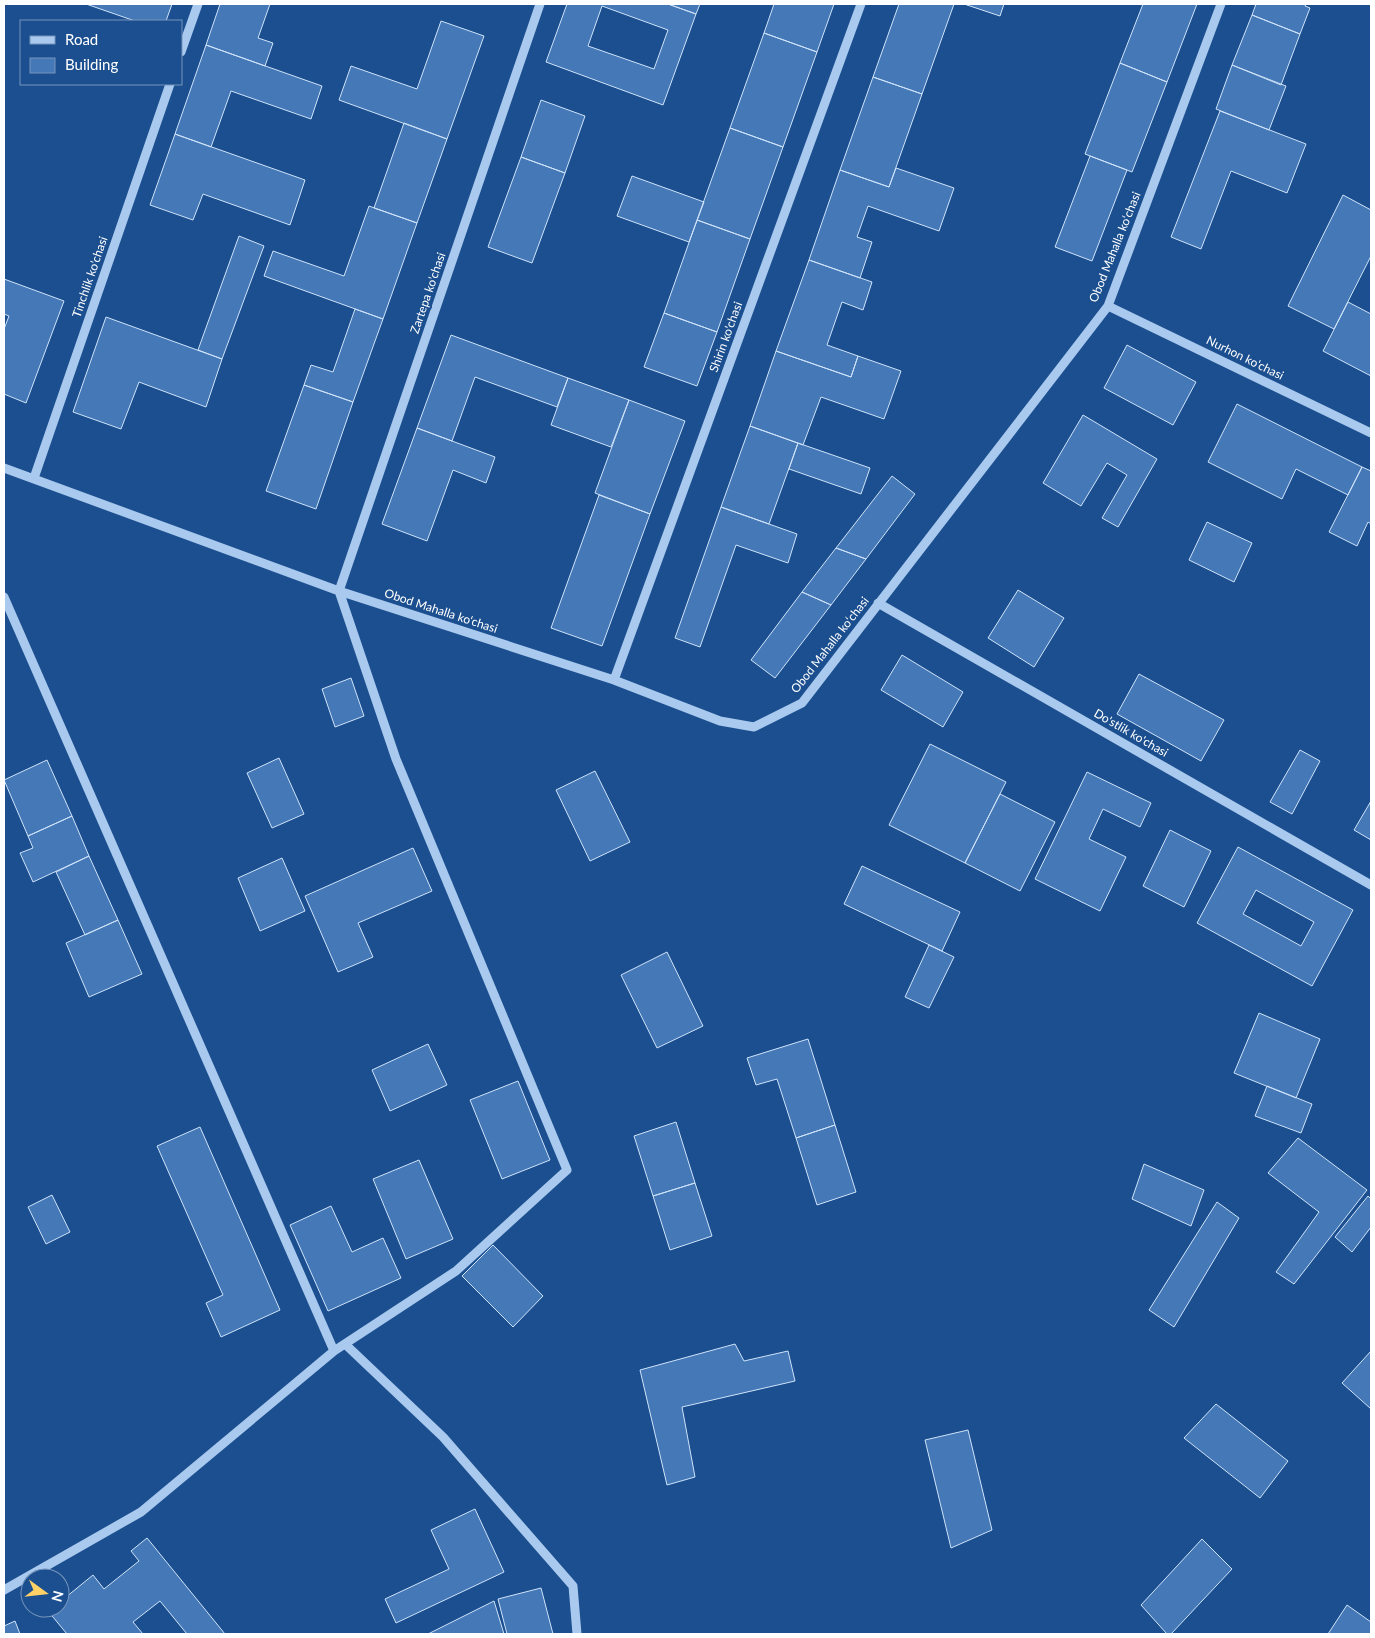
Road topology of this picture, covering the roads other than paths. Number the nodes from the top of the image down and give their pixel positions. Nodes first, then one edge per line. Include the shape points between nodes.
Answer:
1 (198, 4) edge
2 (540, 4) edge
3 (861, 4) edge
4 (1221, 4) edge
5 (182, 49) edge
6 (170, 85) edge
7 (1108, 306) junction
8 (1371, 433) edge
9 (4, 468) edge
10 (34, 478) junction
11 (339, 591) junction
12 (4, 597) edge
13 (878, 603) junction
14 (614, 680) junction
15 (1371, 885) edge
16 (345, 1344) junction
17 (334, 1351) junction
18 (4, 1590) edge
19 (576, 1634) edge

1 - 5 street
2 - 11 street, Zartepa ko'chasi
3 - 14 street, Shirin ko'chasi
4 - 7 street, Obod Mahalla ko‘chasi
6 - 10 street, Tinchlik ko'chasi
7 - 8 street, Nurhon ko'chasi
7 - 13 street, Obod Mahalla ko‘chasi
9 - 10 street, Obod Mahalla ko‘chasi
10 - 11 street, Obod Mahalla ko‘chasi
11 - 14 street, Obod Mahalla ko‘chasi
11 - 16 street via 396,759 566,1170 456,1272
12 - 17 street
13 - 14 street, Obod Mahalla ko‘chasi via 802,703 754,727 720,721
13 - 15 street, Do'stlik ko'chasi
16 - 17 street
16 - 19 street via 443,1437 573,1586
17 - 18 street via 141,1512

